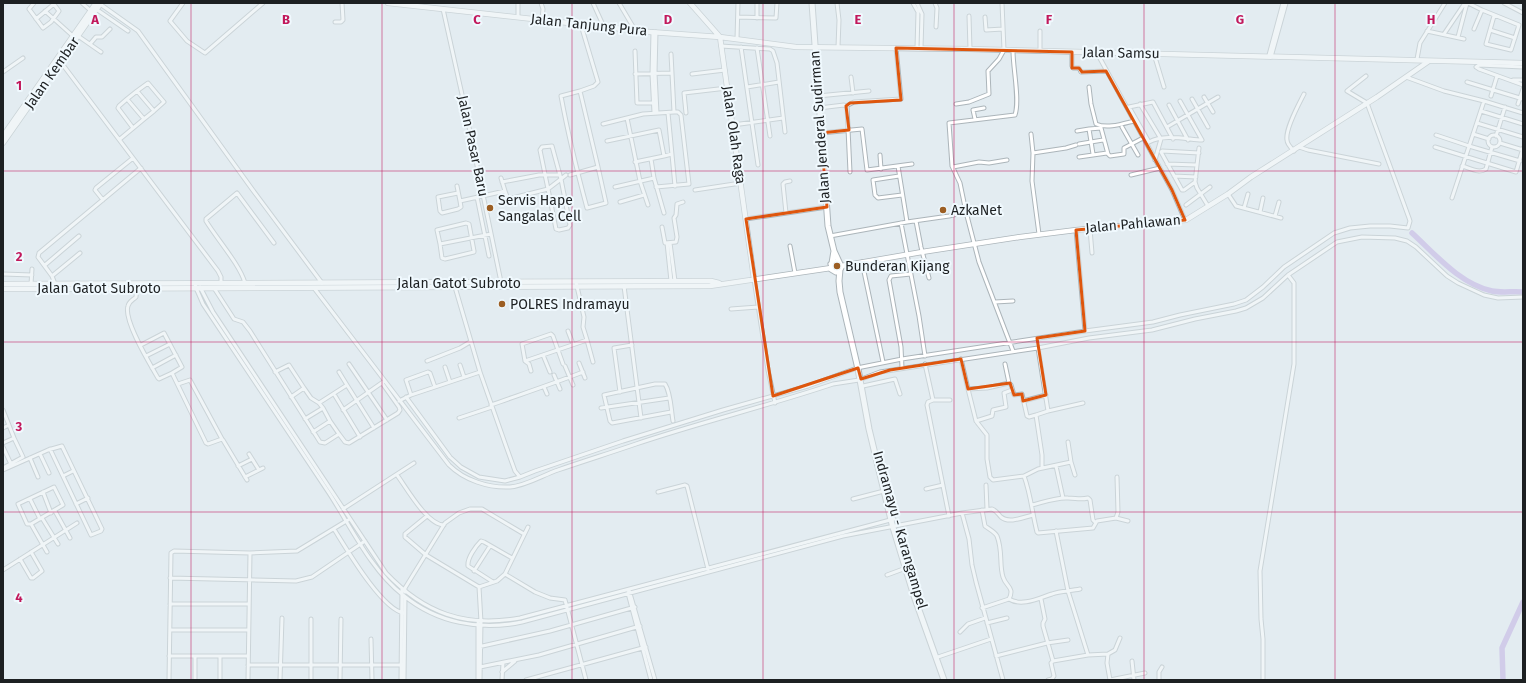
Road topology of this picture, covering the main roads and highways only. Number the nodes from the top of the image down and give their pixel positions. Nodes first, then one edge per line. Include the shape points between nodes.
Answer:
1 (812, 3) edge
2 (834, 251) junction
3 (840, 266) junction
4 (831, 267) junction
5 (839, 281) junction
6 (860, 378) junction
7 (893, 523) junction
8 (938, 658) junction
9 (944, 680) edge
10 (947, 680) edge

1 - 2 main road, Jalan Jenderal Sudirman via 826,207
2 - 3 main road, Jalan Jenderal Sudirman
2 - 4 main road
3 - 4 main road via 835,261
3 - 4 main road via 836,272
3 - 5 main road
4 - 5 main road
5 - 6 main road, Indramayu - Karangampel
6 - 7 main road, Indramayu - Karangampel
6 - 7 main road, Indramayu - Karangampel
7 - 8 main road, Indramayu - Karangampel
7 - 8 main road
8 - 9 main road
8 - 10 main road, Indramayu - Karangampel

